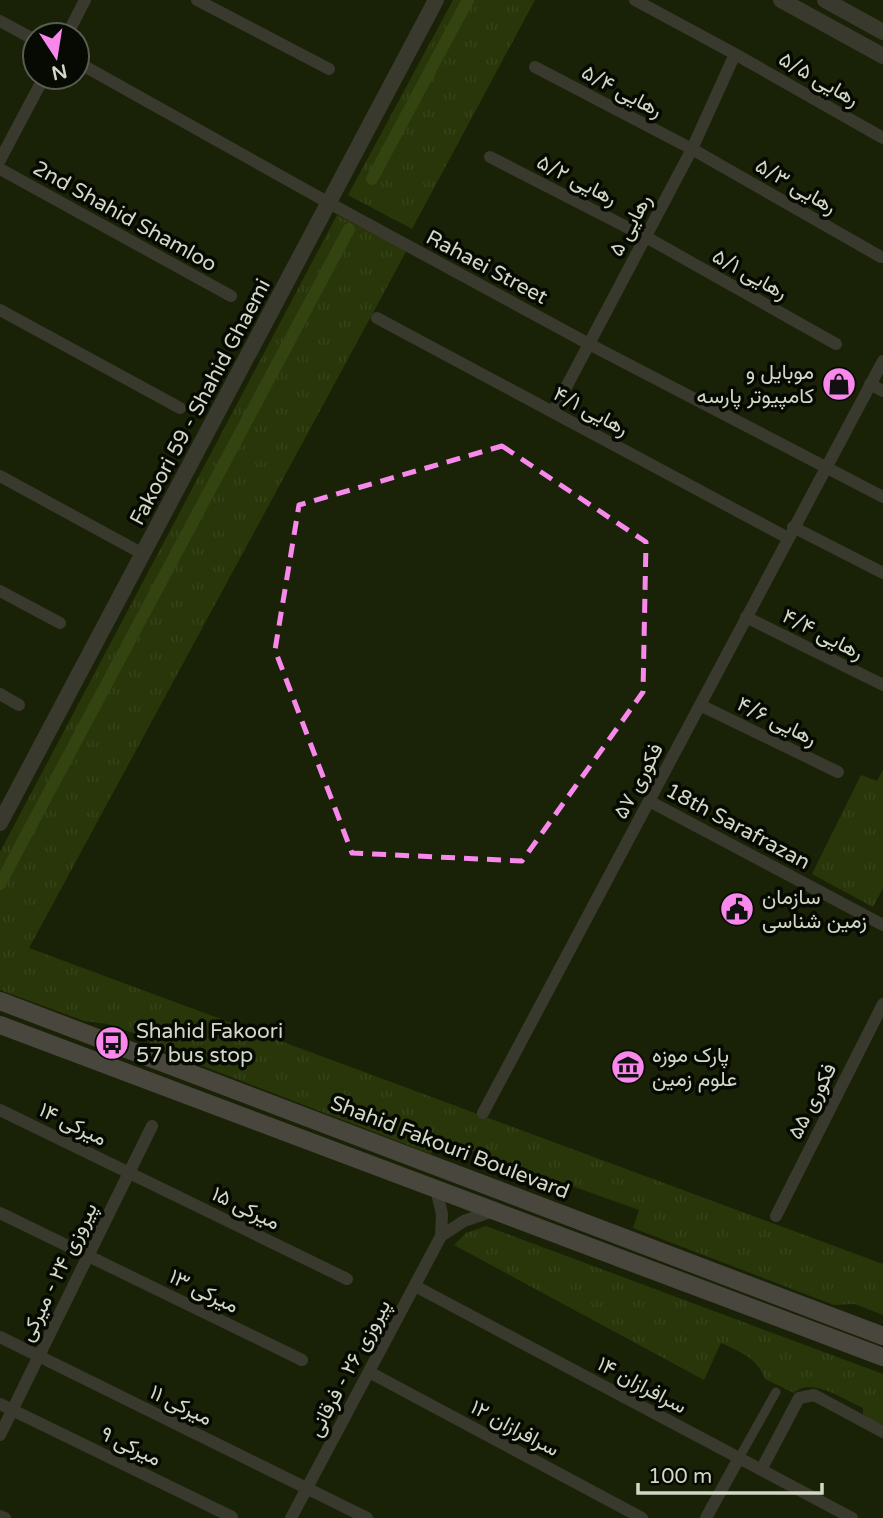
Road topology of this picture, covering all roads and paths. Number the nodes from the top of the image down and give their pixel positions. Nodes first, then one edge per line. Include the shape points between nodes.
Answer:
1 (85, 0) edge
2 (197, 0) edge
3 (436, 0) edge
4 (635, 0) edge
5 (781, 0) edge
6 (825, 0) edge
7 (0, 21) edge
8 (74, 21) edge
9 (21, 32) edge
10 (883, 32) edge
11 (735, 54) junction
12 (883, 57) edge
13 (535, 67) dead end
14 (329, 69) dead end
15 (91, 70) edge
16 (37, 91) edge
17 (883, 138) edge
18 (692, 149) junction
19 (491, 157) dead end
20 (0, 160) edge
21 (0, 169) edge
22 (329, 203) junction
23 (646, 237) junction
24 (881, 257) dead end
25 (231, 296) dead end
26 (0, 310) edge
27 (377, 318) dead end
28 (589, 344) junction
29 (836, 344) dead end
30 (883, 360) edge
31 (870, 384) junction
32 (883, 391) edge
33 (180, 408) dead end
34 (553, 412) junction
35 (826, 466) junction
36 (0, 476) edge
37 (883, 497) edge
38 (790, 533) junction
39 (143, 554) junction
40 (883, 573) edge
41 (0, 591) edge
42 (746, 617) junction
43 (60, 623) dead end
44 (883, 685) edge
45 (0, 694) edge
46 (19, 705) dead end
47 (699, 705) junction
48 (838, 772) dead end
49 (649, 801) junction
50 (0, 823) edge
51 (883, 925) edge
52 (0, 1001) edge
53 (883, 1004) edge
54 (0, 1025) edge
55 (0, 1110) edge
56 (484, 1113) dead end
57 (152, 1126) dead end
58 (129, 1173) junction
59 (436, 1189) junction
60 (494, 1211) junction
61 (0, 1213) edge
62 (776, 1216) dead end
63 (441, 1236) junction
64 (88, 1256) junction
65 (347, 1279) dead end
66 (415, 1286) junction
67 (883, 1336) edge
68 (0, 1337) edge
69 (38, 1357) junction
70 (883, 1357) edge
71 (302, 1360) dead end
72 (369, 1372) junction
73 (776, 1392) dead end
74 (6, 1407) edge
75 (883, 1432) edge
76 (0, 1435) edge
77 (739, 1458) junction
78 (761, 1470) junction
79 (307, 1487) junction
80 (232, 1517) edge
81 (291, 1518) edge
82 (367, 1518) edge
83 (642, 1518) edge
84 (706, 1518) edge
85 (852, 1518) edge

1 - 8 street
2 - 14 street
3 - 22 street, Fakoori 59 - Shahid Ghaemi
4 - 11 street, رهایی ۵/۵
5 - 12 street
6 - 10 street
7 - 9 street
11 - 17 street, رهایی ۵/۵
11 - 18 street, رهایی ۵
13 - 18 street, رهایی ۵/۴
15 - 22 street, Rahaei Street
16 - 20 street
18 - 23 street, رهایی ۵
18 - 24 street, رهایی ۵/۳
19 - 23 street, رهایی ۵/۲
21 - 25 street, 2nd Shahid Shamloo
22 - 28 street, Rahaei Street
22 - 39 street, Fakoori 59 - Shahid Ghaemi
23 - 28 street, رهایی ۵
23 - 29 street, رهایی ۵/۱
26 - 33 street
27 - 34 street, رهایی ۴/۱
28 - 34 street, رهایی ۵
28 - 35 street, Rahaei Street
30 - 31 street, فکوری ۵۷
31 - 32 street
31 - 35 street, فکوری ۵۷
34 - 38 street, رهایی ۴/۱
35 - 37 street, Rahaei Street
35 - 38 street, فکوری ۵۷
36 - 39 street
38 - 40 street, رهایی ۴/۱
38 - 42 street, فکوری ۵۷
39 - 50 street, Fakoori 59 - Shahid Ghaemi
41 - 43 street
42 - 44 street, رهایی ۴/۴
42 - 47 street, فکوری ۵۷
45 - 46 street
47 - 48 street, رهایی ۴/۶
47 - 49 street, فکوری ۵۷
49 - 51 street, 18th Sarafrazan
49 - 56 street, فکوری ۵۷
52 - 67 main road, Shahid Fakouri Boulevard
53 - 62 street, فکوری ۵۵
54 - 59 main road, Shahid Fakouri Boulevard
55 - 58 street, میرکی ۱۴
57 - 58 street, پیروزی ۲۴ - میرکی
58 - 64 street, پیروزی ۲۴ - میرکی
58 - 65 street, میرکی ۱۵
59 - 60 main road, Shahid Fakouri Boulevard
59 - 63 street
60 - 63 street via 464,1221
60 - 70 main road, Shahid Fakouri Boulevard
61 - 64 street, میرکی ۱۳
63 - 66 street, پیروزی ۲۶ - فرقانی
64 - 69 street, پیروزی ۲۴ - میرکی
64 - 71 street, میرکی ۱۳
66 - 72 street, پیروزی ۲۶ - فرقانی
66 - 77 street, سرافرازان ۱۴
68 - 69 street, میرکی ۱۱
69 - 74 street, پیروزی ۲۴ - میرکی
69 - 79 street, میرکی ۱۱
72 - 79 street, پیروزی ۲۶ - فرقانی
72 - 83 street, سرافرازان ۱۲
73 - 77 street
74 - 76 street, پیروزی ۲۴ - میرکی
74 - 80 street, میرکی ۹
75 - 78 street via 814,1395 799,1398
77 - 78 street, سرافرازان ۱۴
77 - 84 street
78 - 85 street, سرافرازان ۱۴
79 - 81 street, پیروزی ۲۶ - فرقانی
79 - 82 street, میرکی ۱۱

